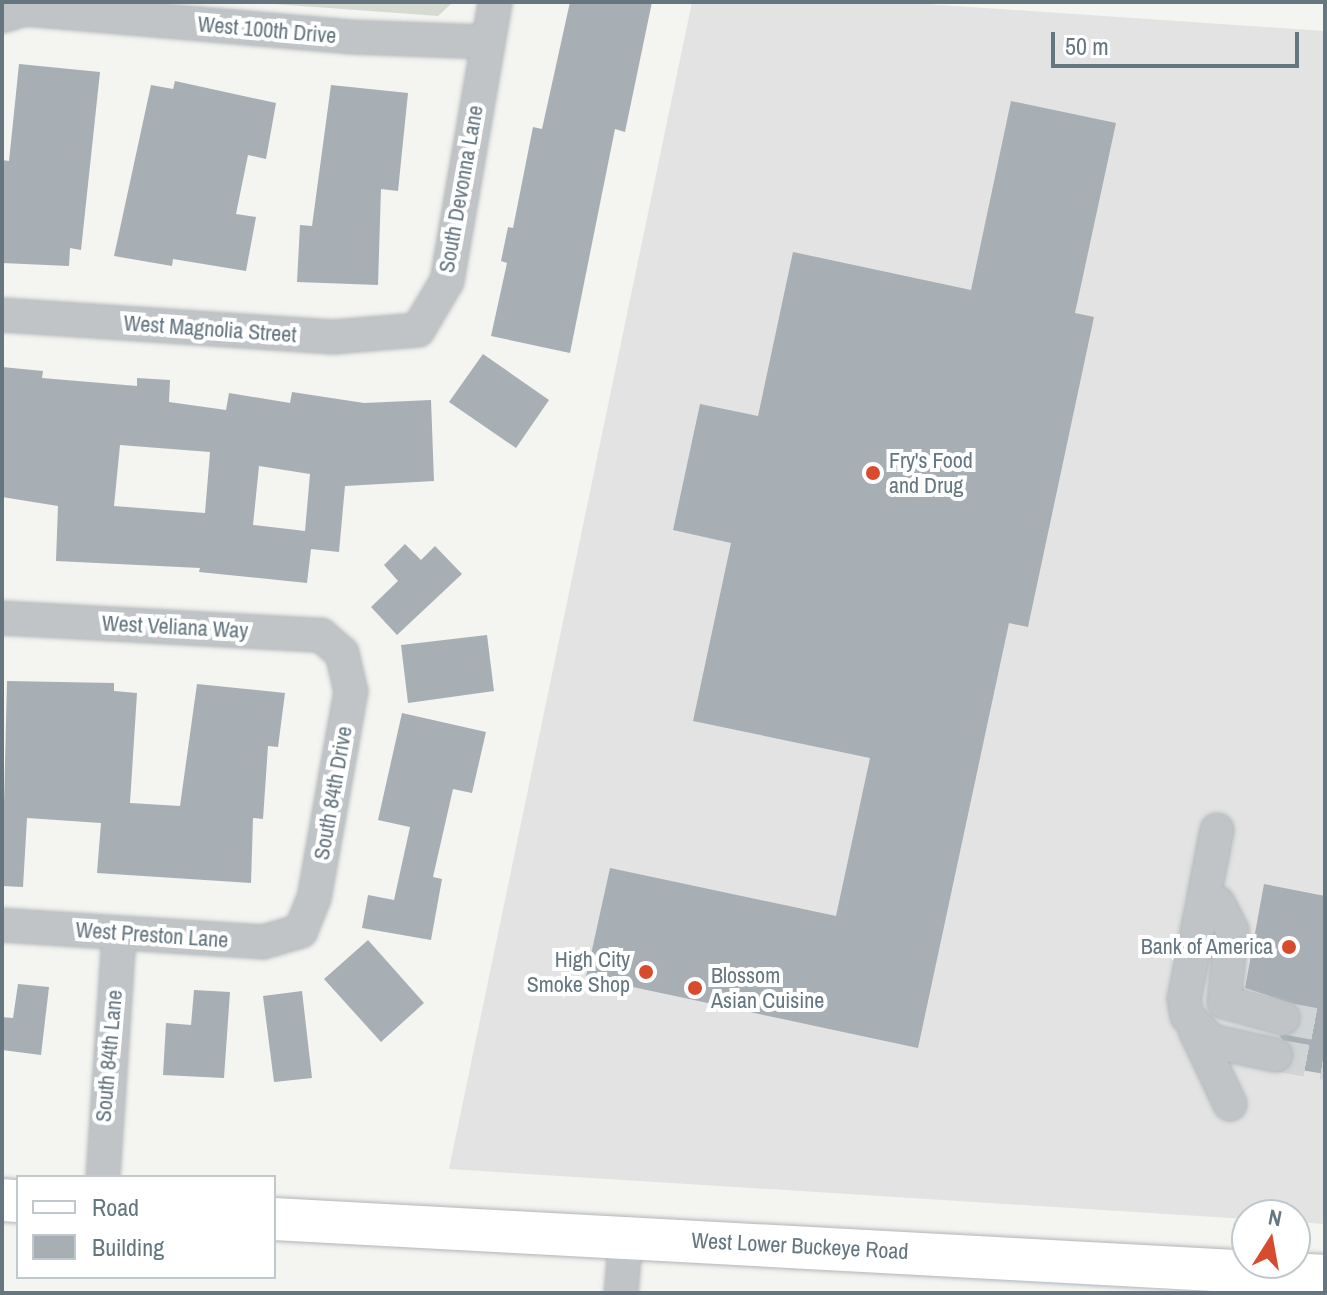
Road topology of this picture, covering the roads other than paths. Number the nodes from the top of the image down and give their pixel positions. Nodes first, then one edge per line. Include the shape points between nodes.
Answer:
1 (495, 2) edge
2 (2, 16) edge
3 (486, 42) junction
4 (2, 315) edge
5 (418, 330) joint
6 (2, 618) edge
7 (342, 653) joint
8 (2, 925) edge
9 (301, 931) joint
10 (119, 935) junction
11 (1195, 1030) junction
12 (1230, 1104) dead end
13 (103, 1175) edge
14 (276, 1219) edge
15 (626, 1237) junction
16 (1325, 1276) edge
17 (621, 1293) edge

1 - 3 street, South Devonna Lane
2 - 3 street, West 100th Drive via 25,9 351,37
3 - 5 street, South Devonna Lane via 447,281
4 - 5 street, West Magnolia Street via 333,337
6 - 7 street, West Veliana Way via 321,635
7 - 9 street, South 84th Drive via 351,691 314,898
8 - 10 street, West Preston Lane
9 - 10 street, West Preston Lane via 263,942
10 - 13 street, South 84th Lane
11 - 11 street via 1184,999 1223,831 1218,903 1233,945 1224,1002 1279,1036 1211,1041
11 - 12 street
14 - 15 main road, West Lower Buckeye Road
15 - 16 main road, West Lower Buckeye Road
15 - 17 street

